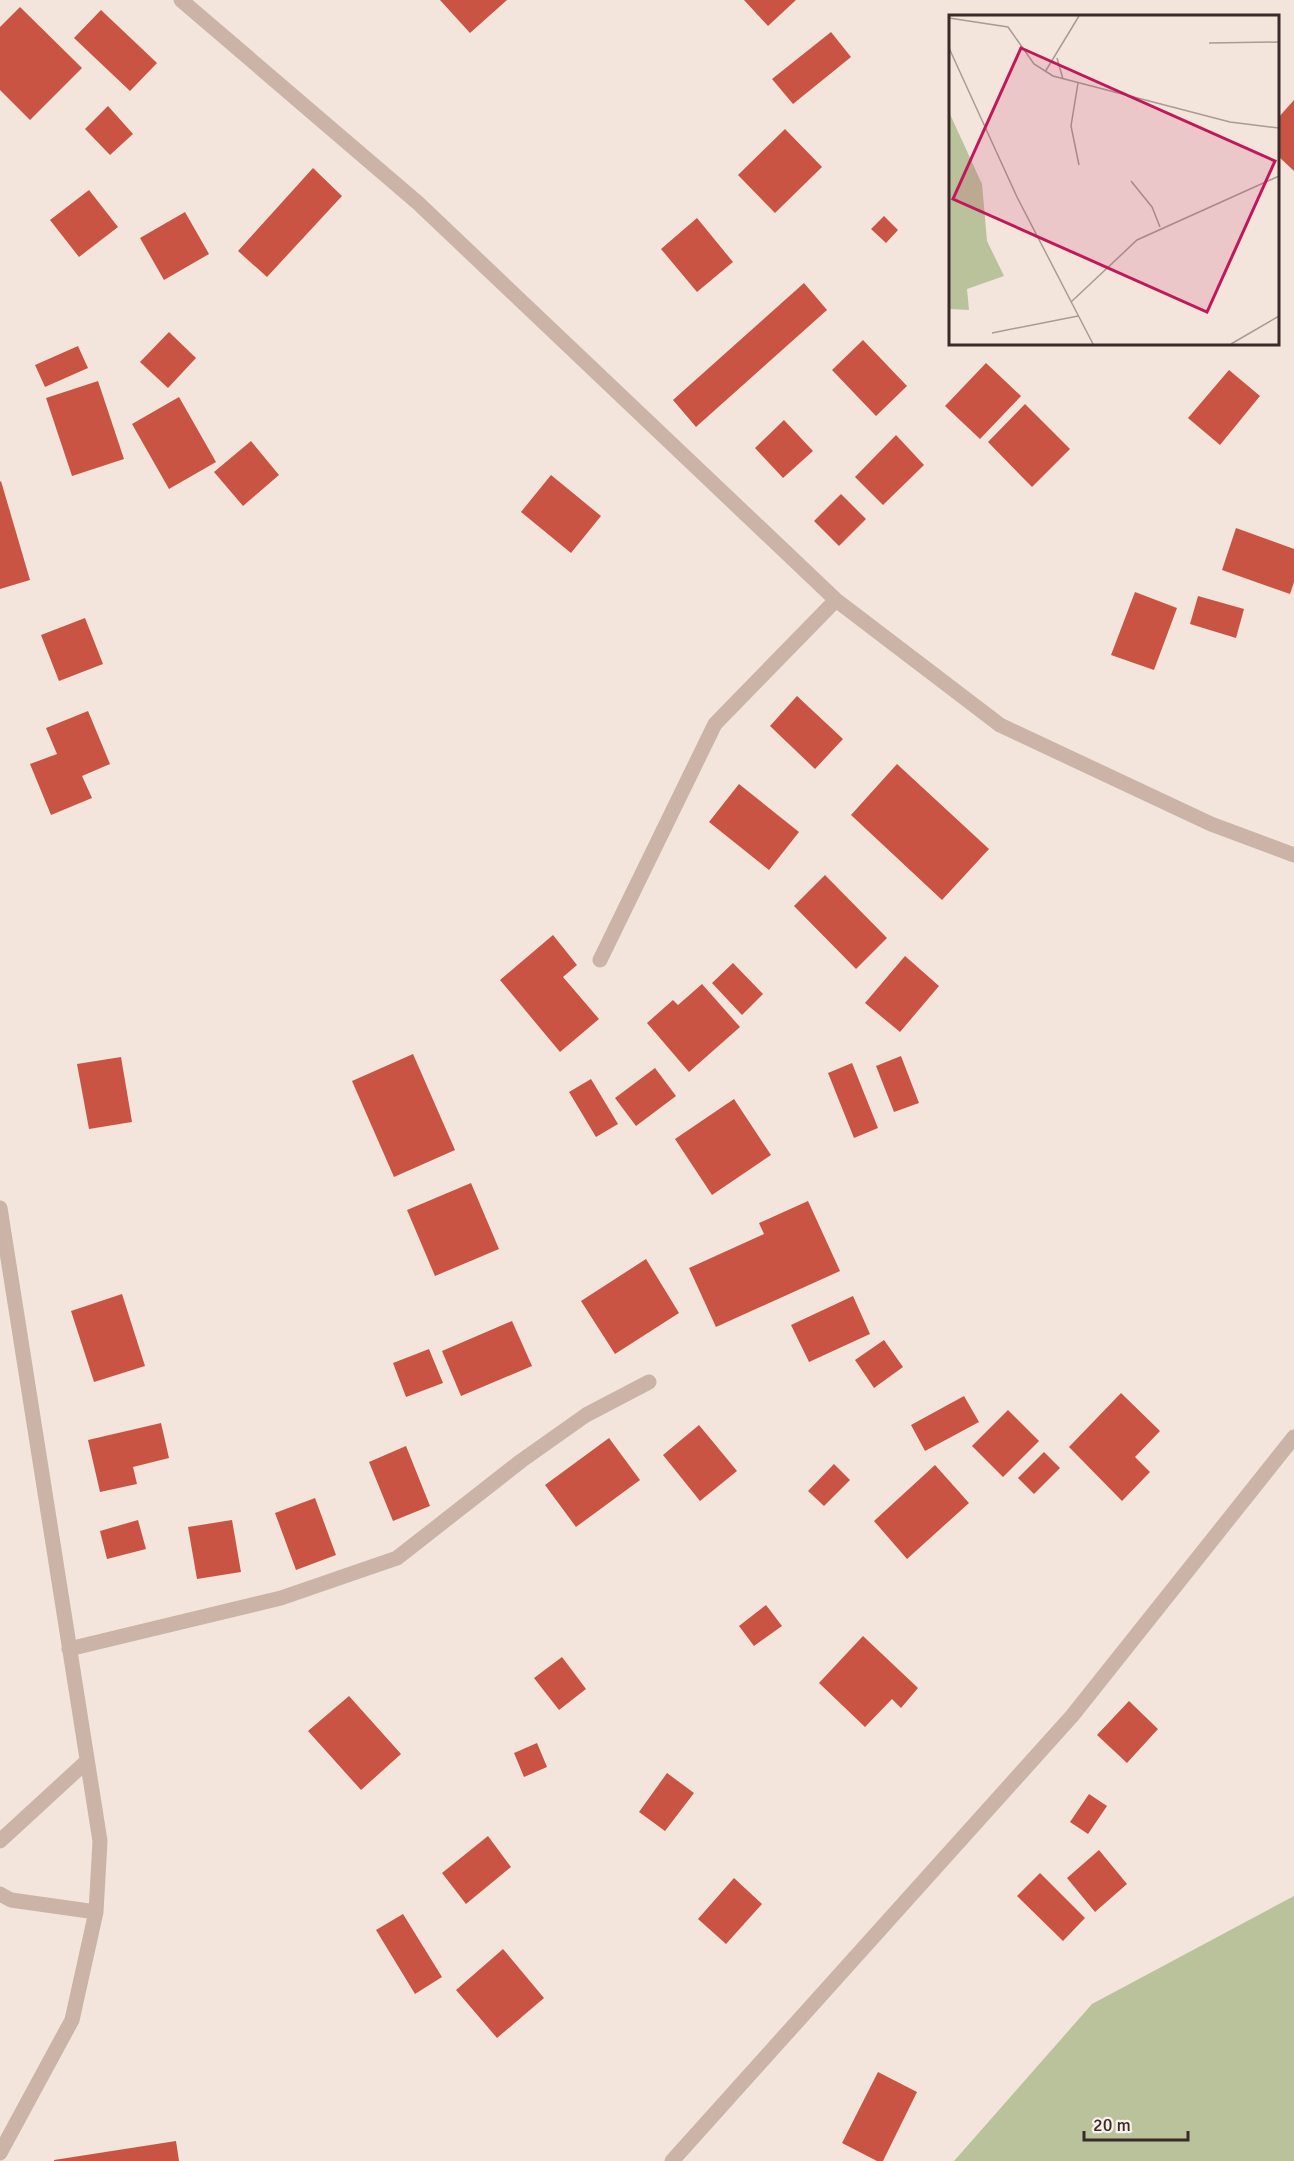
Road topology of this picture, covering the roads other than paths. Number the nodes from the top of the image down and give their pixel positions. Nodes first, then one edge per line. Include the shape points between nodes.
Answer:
1 (181, 0) edge
2 (836, 600) junction
3 (1294, 855) edge
4 (600, 960) dead end
5 (0, 1208) edge
6 (649, 1382) dead end
7 (1294, 1437) edge
8 (69, 1649) junction
9 (87, 1761) junction
10 (0, 1841) edge
11 (0, 1894) edge
12 (96, 1912) junction
13 (0, 2153) edge
14 (672, 2161) edge

1 - 2 street via 418,203
2 - 3 street via 1000,725 1211,824
2 - 4 street via 716,724
5 - 8 street
6 - 8 street via 576,1422 397,1558 281,1598
7 - 14 street via 1072,1716
8 - 9 street
9 - 10 street
9 - 12 street via 100,1841
11 - 12 street via 11,1900
12 - 13 street via 72,2020

